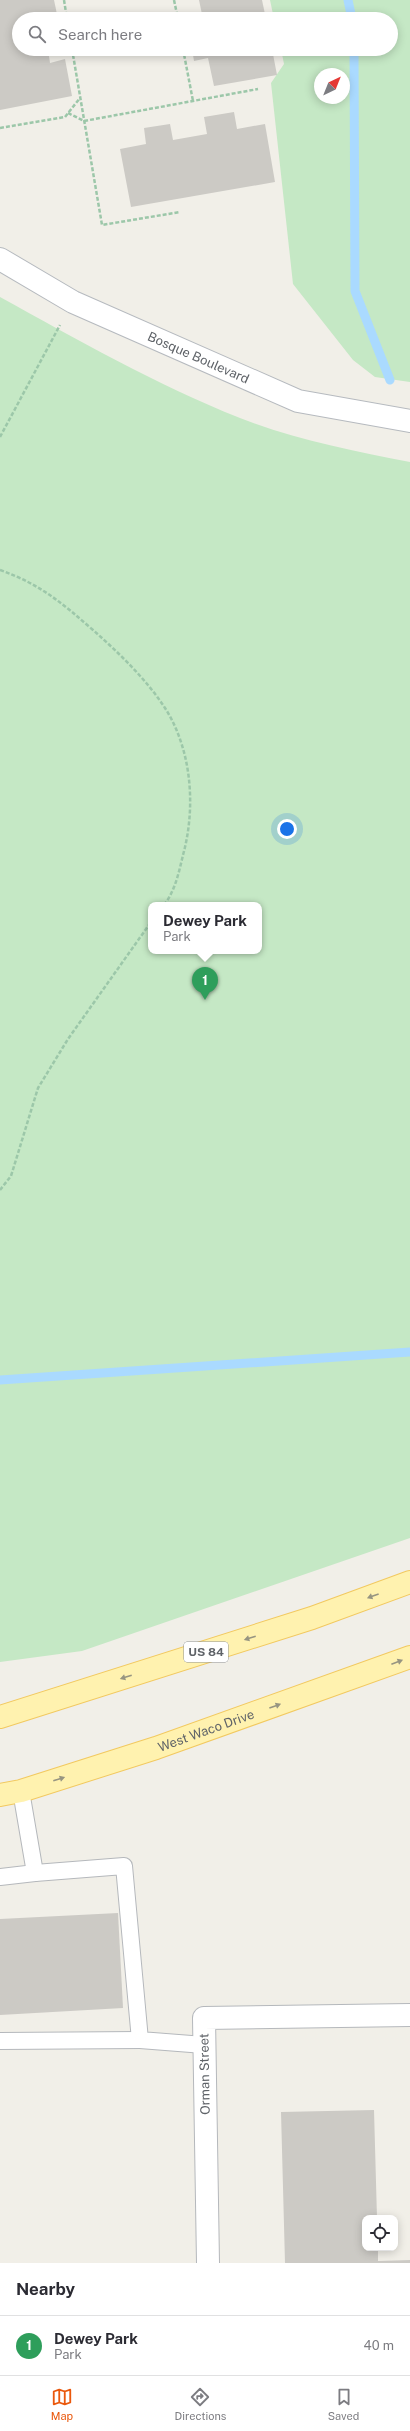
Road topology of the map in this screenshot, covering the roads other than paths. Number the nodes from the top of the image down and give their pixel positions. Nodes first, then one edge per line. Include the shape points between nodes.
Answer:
1 (0, 259) edge
2 (410, 421) edge
3 (410, 1582) edge
4 (410, 1657) edge
5 (0, 1717) edge
6 (22, 1791) junction
7 (0, 1795) edge
8 (35, 1873) junction
9 (0, 1877) edge
10 (410, 2015) edge
11 (140, 2040) junction
12 (0, 2041) edge
13 (204, 2045) junction
14 (208, 2263) edge

1 - 2 street, Bosque Boulevard via 73,302 298,401
3 -> 5 main road, US 84 via 312,1618
6 -> 4 main road, West Waco Drive via 156,1748
6 - 7 main road, West Waco Drive
6 - 8 lane
8 - 9 lane
8 - 11 lane via 124,1866
10 - 13 street, Orman Street via 204,2018
11 - 12 lane
11 - 13 lane
13 - 14 street, Orman Street

